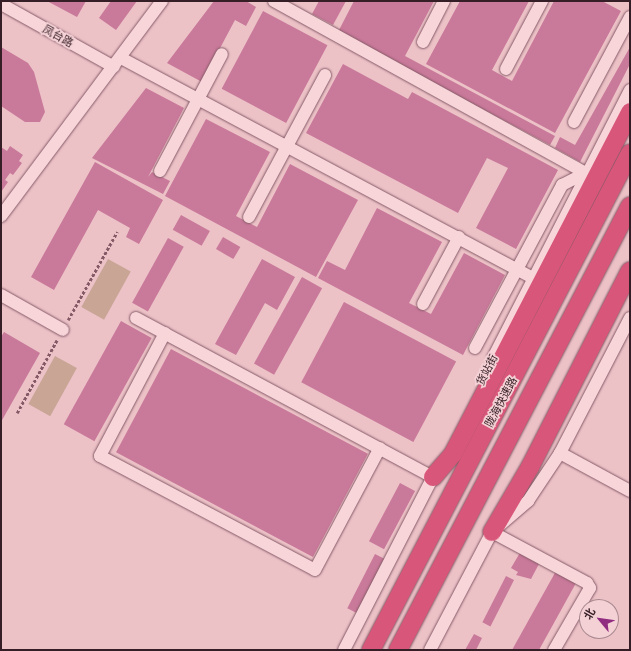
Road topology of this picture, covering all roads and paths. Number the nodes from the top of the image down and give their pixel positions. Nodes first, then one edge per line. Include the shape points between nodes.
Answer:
1 (162, 1) edge
2 (274, 1) edge
3 (444, 1) edge
4 (542, 1) edge
5 (1, 4) edge
6 (630, 17) edge
7 (423, 42) dead end
8 (222, 54) dead end
9 (118, 62) junction
10 (506, 69) dead end
11 (325, 75) dead end
12 (630, 90) edge
13 (199, 98) junction
14 (630, 112) edge
15 (574, 122) dead end
16 (287, 145) junction
17 (630, 154) edge
18 (160, 171) dead end
19 (586, 174) junction
20 (630, 206) edge
21 (1, 216) edge
22 (249, 217) dead end
23 (459, 237) junction
24 (518, 268) junction
25 (630, 271) edge
26 (533, 278) junction
27 (1, 295) edge
28 (423, 304) dead end
29 (136, 318) dead end
30 (630, 318) edge
31 (63, 330) dead end
32 (165, 334) junction
33 (475, 348) dead end
34 (380, 448) junction
35 (560, 453) junction
36 (433, 477) junction
37 (630, 491) edge
38 (492, 532) junction
39 (344, 650) edge
40 (371, 650) edge
41 (398, 650) edge
42 (430, 650) edge
43 (554, 650) edge

1 - 9 street
2 - 19 street
3 - 7 street
4 - 10 street
5 - 9 street, 凤台路
6 - 15 street
8 - 13 street
9 - 13 street, 凤台路
9 - 21 street
11 - 16 street
12 - 19 street, 货站街
13 - 16 street, 凤台路
13 - 18 street
14 - 36 highway via 453,454
16 - 22 street
16 - 23 street, 凤台路
17 - 40 highway, 陇海快速路
19 - 24 street via 562,185
19 - 26 street, 货站街
20 - 41 highway, 陇海快速路
23 - 24 street, 凤台路
23 - 28 street
24 - 26 street, 凤台路
24 - 33 street
25 - 38 highway via 530,467
26 - 36 street, 货站街
27 - 31 street
29 - 32 street
30 - 35 street
32 - 34 street
32 - 34 street via 100,456 308,567 315,570
34 - 36 street
35 - 37 street
35 - 38 street via 528,501
36 - 39 street, 货站街
38 - 42 street
38 - 43 street via 581,579 590,588

